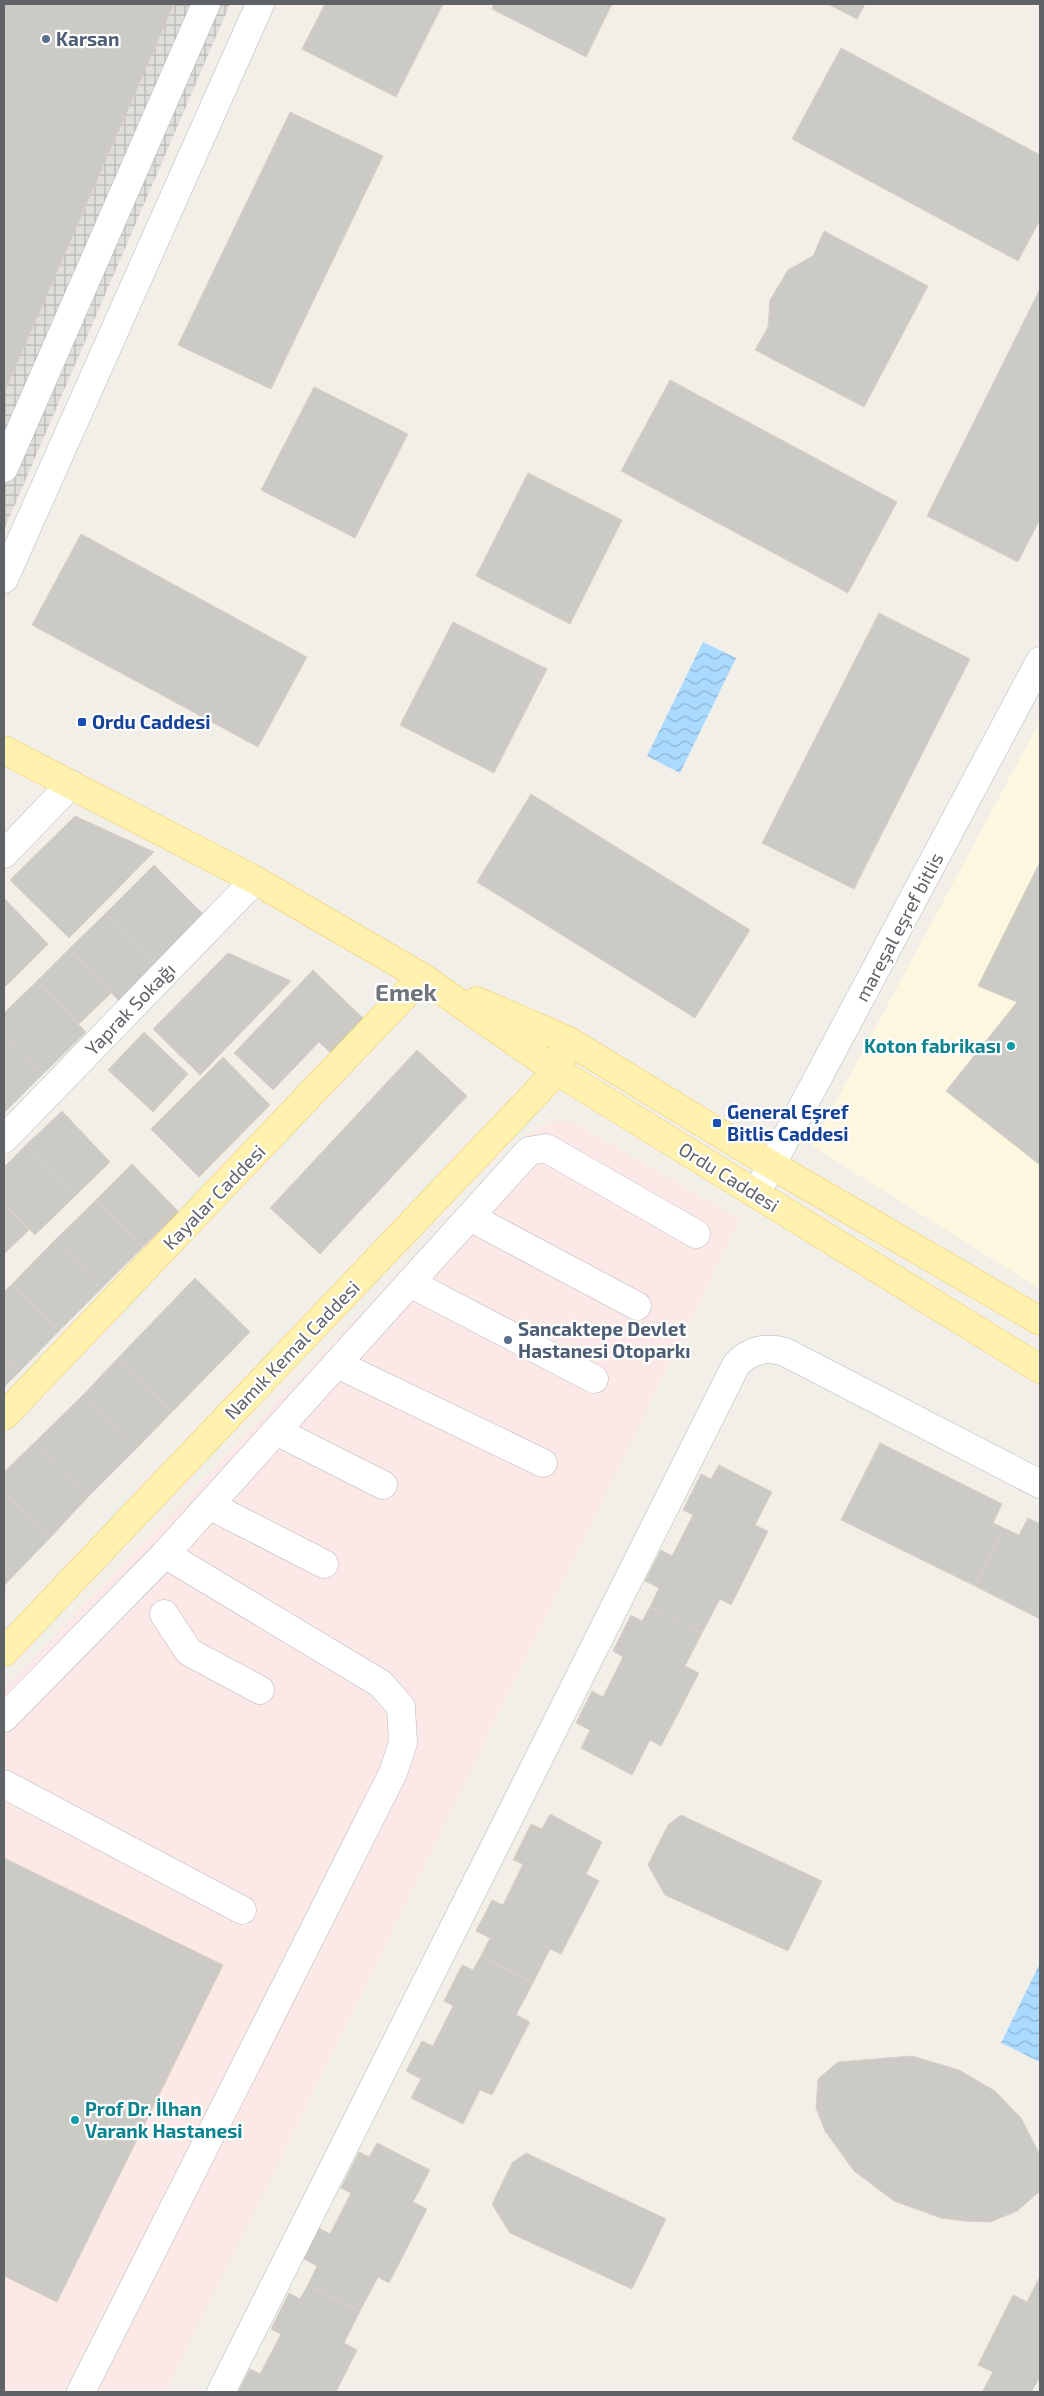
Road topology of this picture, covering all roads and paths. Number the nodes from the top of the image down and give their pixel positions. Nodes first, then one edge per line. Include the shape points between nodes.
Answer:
1 (206, 4) edge
2 (260, 4) edge
3 (4, 468) edge
4 (4, 579) edge
5 (1040, 660) edge
6 (4, 750) edge
7 (71, 784) junction
8 (4, 854) edge
9 (255, 880) junction
10 (422, 977) junction
11 (567, 1040) junction
12 (558, 1071) junction
13 (4, 1139) edge
14 (772, 1165) junction
15 (756, 1194) junction
16 (470, 1217) junction
17 (696, 1234) dead end
18 (410, 1283) junction
19 (637, 1306) dead end
20 (1040, 1322) edge
21 (337, 1364) junction
22 (1040, 1368) edge
23 (594, 1379) dead end
24 (4, 1416) edge
25 (276, 1431) junction
26 (543, 1463) dead end
27 (1040, 1484) edge
28 (383, 1485) dead end
29 (209, 1505) junction
30 (165, 1554) junction
31 (324, 1564) dead end
32 (164, 1614) dead end
33 (4, 1652) edge
34 (260, 1690) dead end
35 (4, 1718) edge
36 (4, 1784) edge
37 (242, 1910) dead end
38 (81, 2392) edge
39 (221, 2392) edge

1 - 3 street
2 - 4 street
5 - 14 street, mareşal eşref bitlis
6 - 7 main road, Ordu Caddesi
7 - 8 street
7 - 9 main road, Ordu Caddesi
9 - 10 main road, Ordu Caddesi
9 - 13 street, Yaprak Sokağı
10 - 11 main road, Ordu Caddesi
10 - 12 main road, Ordu Caddesi
10 - 24 main road, Kayalar Caddesi
11 - 12 main road, Namık Kemal Caddesi
11 - 14 main road, Ordu Caddesi
12 - 15 main road, Ordu Caddesi
12 - 33 main road, Namık Kemal Caddesi
14 - 15 street, mareşal eşref bitlis
14 - 20 main road, Ordu Caddesi
15 - 22 main road, Ordu Caddesi
16 - 17 street via 529,1151 546,1148
16 - 18 street
16 - 19 street
18 - 21 street
18 - 23 street
21 - 25 street
21 - 26 street
25 - 28 street
25 - 29 street
27 - 39 street via 784,1352 774,1349 753,1351 743,1357 736,1365
29 - 30 street
29 - 31 street
30 - 35 street
30 - 38 street via 381,1684 400,1707 403,1743 389,1782
32 - 34 street via 189,1652
36 - 37 street

